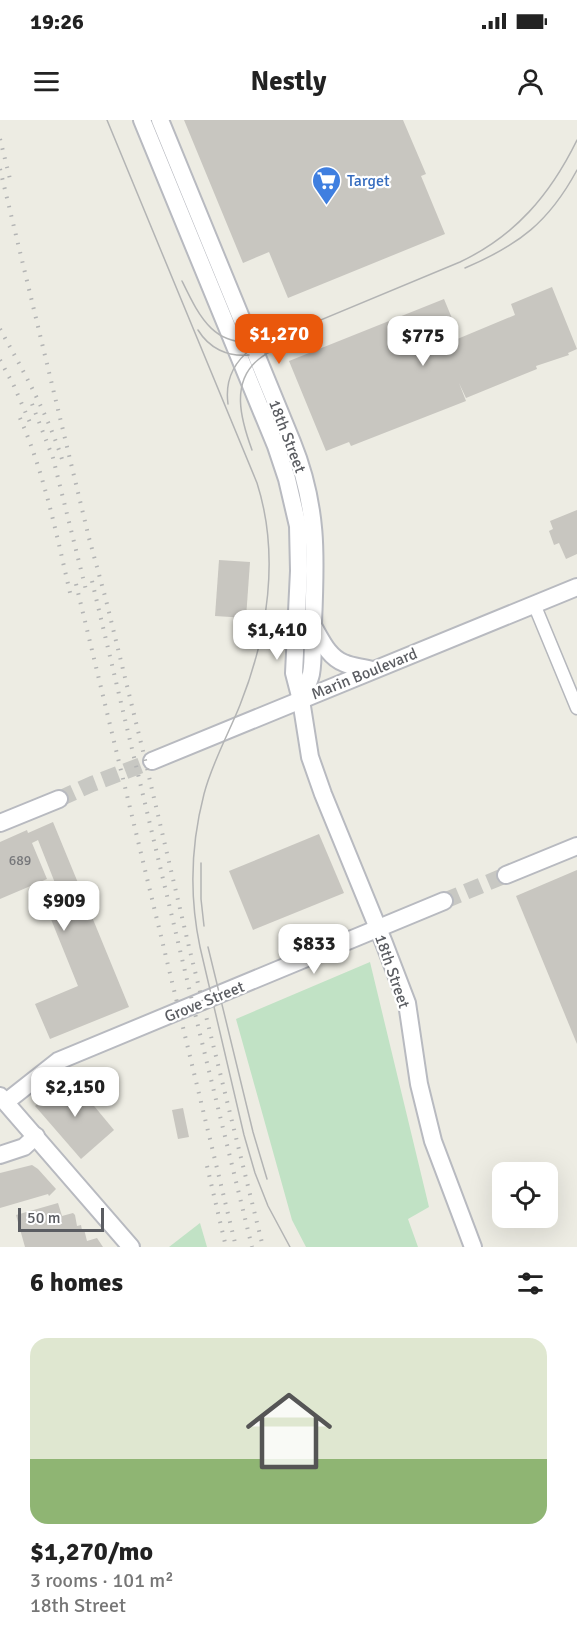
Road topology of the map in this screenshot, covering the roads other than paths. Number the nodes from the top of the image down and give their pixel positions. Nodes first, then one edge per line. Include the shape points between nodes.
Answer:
1 (142, 120) edge
2 (160, 120) edge
3 (224, 300) junction
4 (577, 587) edge
5 (534, 604) junction
6 (313, 625) junction
7 (372, 670) junction
8 (301, 700) junction
9 (577, 708) edge
10 (152, 761) tunnel mouth
11 (59, 799) tunnel mouth
12 (0, 823) edge
13 (577, 846) edge
14 (506, 875) tunnel mouth
15 (444, 901) tunnel mouth
16 (378, 928) junction
17 (3, 1099) edge
18 (36, 1136) junction
19 (0, 1155) edge
20 (131, 1247) edge
21 (473, 1247) edge

1 - 3 street, 18th Street
2 - 3 street, 18th Street
3 - 6 street, 18th Street via 292,442 306,483 315,537
3 - 8 street, 18th Street via 295,510 300,555 294,673
4 - 5 street, Marin Boulevard
5 - 7 street, Marin Boulevard
5 - 9 street
6 - 7 street via 338,660
6 - 8 street, 18th Street via 311,673
7 - 8 street, Marin Boulevard
8 - 10 street, Marin Boulevard
8 - 16 street, 18th Street via 314,769
11 - 12 street
13 - 14 street
15 - 16 street, Grove Street
16 - 17 street, Grove Street via 58,1061
16 - 21 street, 18th Street via 407,1003 419,1084 433,1141
17 - 18 street
18 - 19 street via 24,1147
18 - 20 street

